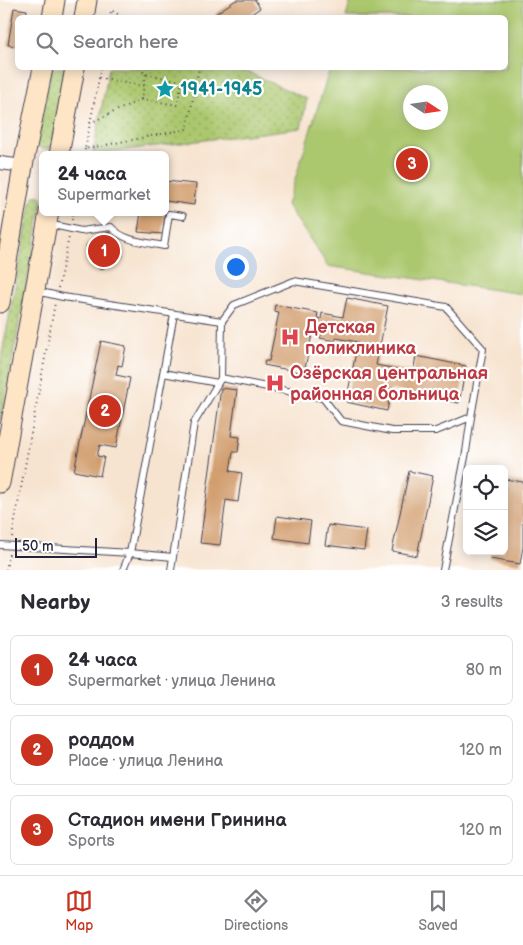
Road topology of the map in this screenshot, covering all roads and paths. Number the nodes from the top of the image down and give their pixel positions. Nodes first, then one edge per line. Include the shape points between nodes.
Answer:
1 (55, 0) edge
2 (87, 0) edge
3 (52, 15) edge
4 (84, 15) edge
5 (110, 15) edge
6 (119, 15) edge
7 (43, 70) edge
8 (75, 70) edge
9 (101, 70) edge
10 (141, 70) edge
11 (199, 70) edge
12 (146, 74) junction
13 (99, 78) junction
14 (144, 86) junction
15 (142, 100) junction
16 (90, 123) junction
17 (85, 149) joint
18 (60, 151) edge
19 (0, 163) edge
20 (23, 166) junction
21 (169, 214) edge
22 (72, 216) edge
23 (169, 216) edge
24 (183, 216) dead end
25 (48, 218) edge
26 (70, 229) junction
27 (35, 291) junction
28 (56, 296) junction
29 (0, 303) edge
30 (174, 314) junction
31 (222, 322) junction
32 (163, 373) junction
33 (220, 380) junction
34 (471, 417) junction
35 (0, 483) edge
36 (0, 545) edge
37 (10, 545) junction
38 (130, 553) junction
39 (173, 557) junction
40 (6, 570) edge
41 (124, 570) edge
42 (171, 570) edge
43 (443, 570) edge

1 - 3 main road
2 - 4 main road
5 - 6 path via 111,10
7 - 20 main road
8 - 18 main road
9 - 13 path
10 - 12 path
11 - 17 path via 187,129
12 - 14 path
12 - 15 path via 182,81 177,105
13 - 14 path
13 - 16 path
14 - 15 path
15 - 16 path
16 - 17 path
19 - 20 street
20 - 29 main road
21 - 24 lane
22 - 26 path
23 - 26 lane via 164,246 127,238 111,227
25 - 26 lane
25 - 27 main road
26 - 28 path
27 - 28 lane
27 - 35 main road
28 - 30 lane
28 - 37 path
30 - 31 lane
30 - 32 lane
31 - 33 lane
31 - 34 lane via 234,305 294,281 446,307 484,350
32 - 33 lane
32 - 38 lane
33 - 34 lane via 323,398 341,421 392,431 436,432
33 - 39 lane via 194,422
34 - 43 lane
36 - 37 lane
37 - 38 lane
37 - 40 path
38 - 39 lane
38 - 41 lane
39 - 42 lane

